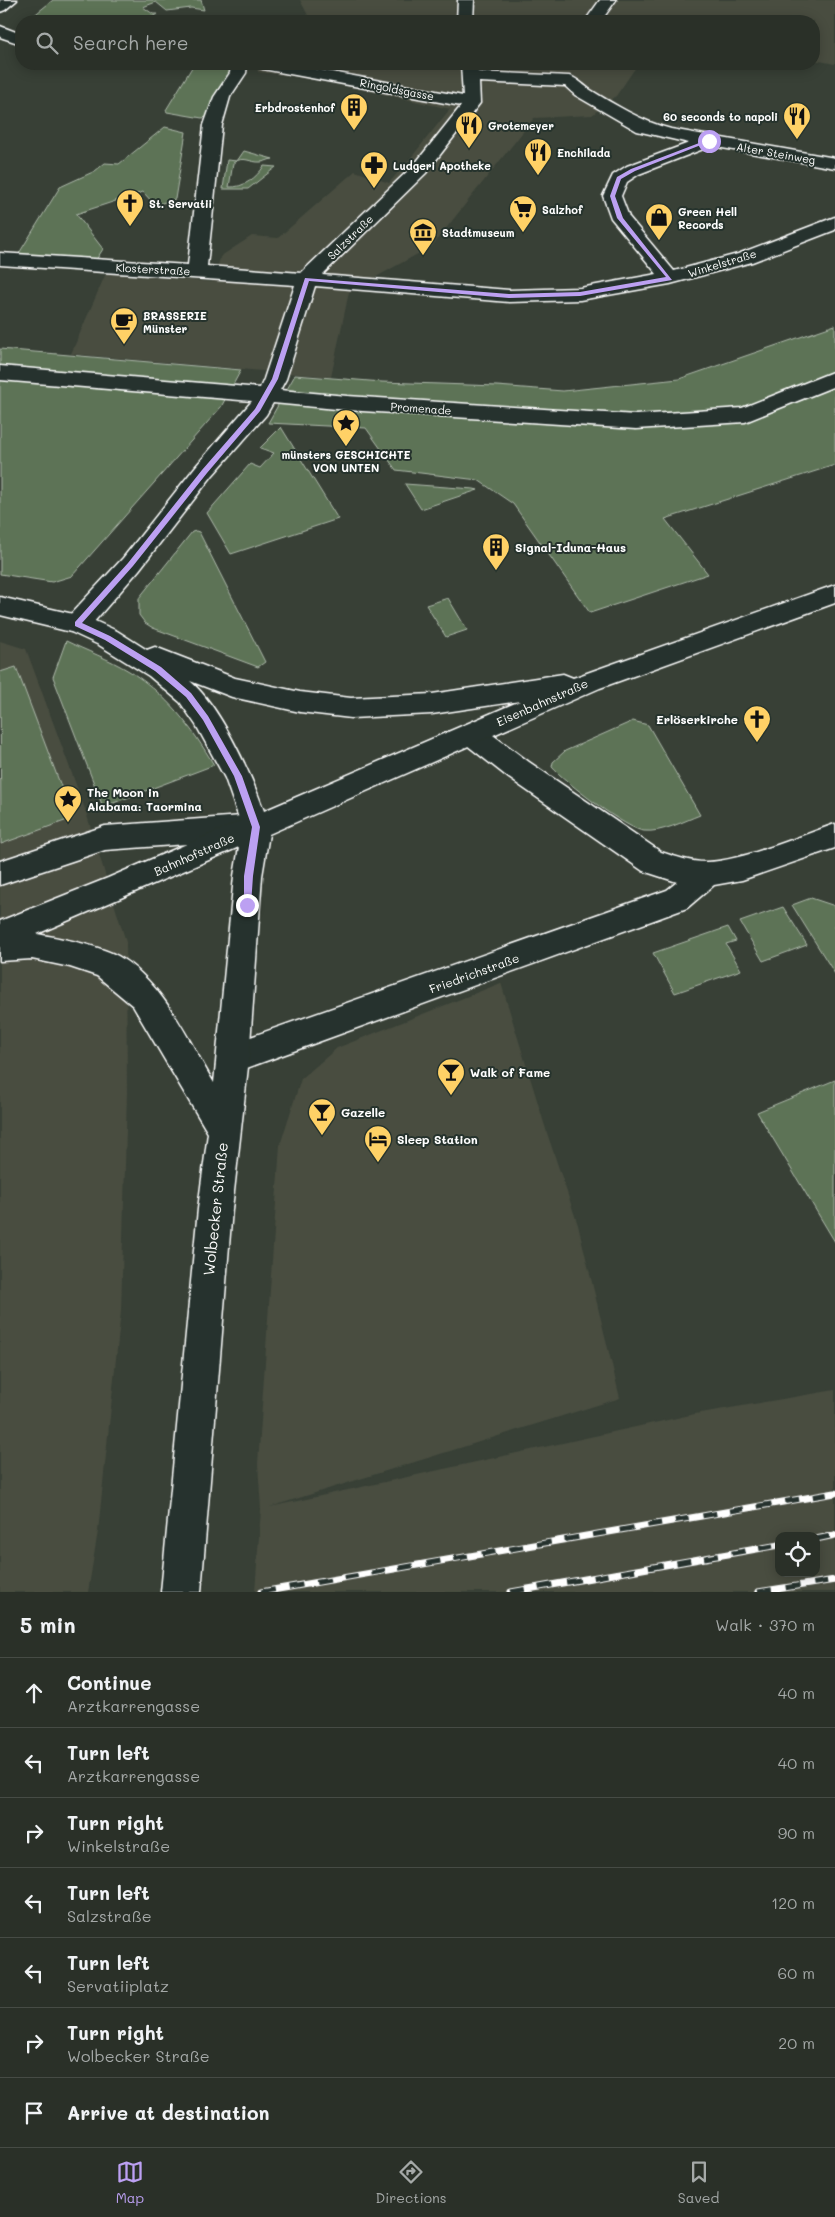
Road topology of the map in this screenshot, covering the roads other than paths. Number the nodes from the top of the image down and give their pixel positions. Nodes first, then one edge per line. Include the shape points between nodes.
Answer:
1 (9, 0) edge
2 (466, 0) edge
3 (608, 0) edge
4 (0, 7) edge
5 (465, 15) edge
6 (598, 15) edge
7 (0, 31) edge
8 (15, 36) edge
9 (238, 70) edge
10 (295, 70) edge
11 (470, 70) edge
12 (572, 70) edge
13 (569, 81) junction
14 (472, 103) junction
15 (445, 107) dead end
16 (709, 141) junction
17 (835, 164) edge
18 (835, 223) edge
19 (0, 259) edge
20 (197, 271) junction
21 (670, 278) junction
22 (307, 279) junction
23 (0, 373) edge
24 (835, 378) edge
25 (267, 395) junction
26 (835, 594) edge
27 (0, 606) edge
28 (77, 624) junction
29 (108, 638) junction
30 (591, 681) junction
31 (472, 734) junction
32 (256, 827) junction
33 (834, 838) edge
34 (0, 873) edge
35 (707, 874) junction
36 (0, 935) edge
37 (0, 948) edge
38 (233, 1058) junction
39 (223, 1128) junction
40 (181, 1592) edge

1 - 4 street
2 - 5 street
3 - 6 street
7 - 8 street
9 - 20 street via 222,97 214,125
10 - 14 street, Ringoldsgasse
11 - 13 street
11 - 14 street
12 - 13 street
13 - 16 street, Alter Steinweg via 643,127
14 - 15 street
14 - 22 street, Salzstraße via 420,169
16 - 17 street, Alter Steinweg
16 - 21 street via 633,170 619,178 612,196 620,218
18 - 21 street, Winkelstraße via 745,258
19 - 20 street, Klosterstraße
20 - 22 street, Klosterstraße
21 - 22 street, Winkelstraße via 580,294 509,296
22 - 25 street, Salzstraße
23 - 25 street, Promenade
24 - 25 street, Promenade via 745,415 636,422
25 - 28 street, Salzstraße via 131,564
26 - 30 street, Eisenbahnstraße
27 - 28 street
28 - 29 street
29 - 30 street via 232,687 300,702 351,708 432,704
29 - 32 street via 158,669 188,695 238,776
30 - 31 street, Eisenbahnstraße
31 - 32 street, Eisenbahnstraße
31 - 35 street via 653,862 683,872
32 - 34 street, Bahnhofstraße via 105,838
32 - 36 street, Bahnhofstraße
32 - 38 street, Wolbecker Straße via 248,876
33 - 35 street via 742,868
35 - 38 street, Friedrichstraße via 677,899
37 - 39 street via 32,946 107,966 144,996
38 - 39 street, Wolbecker Straße
39 - 40 street, Wolbecker Straße

